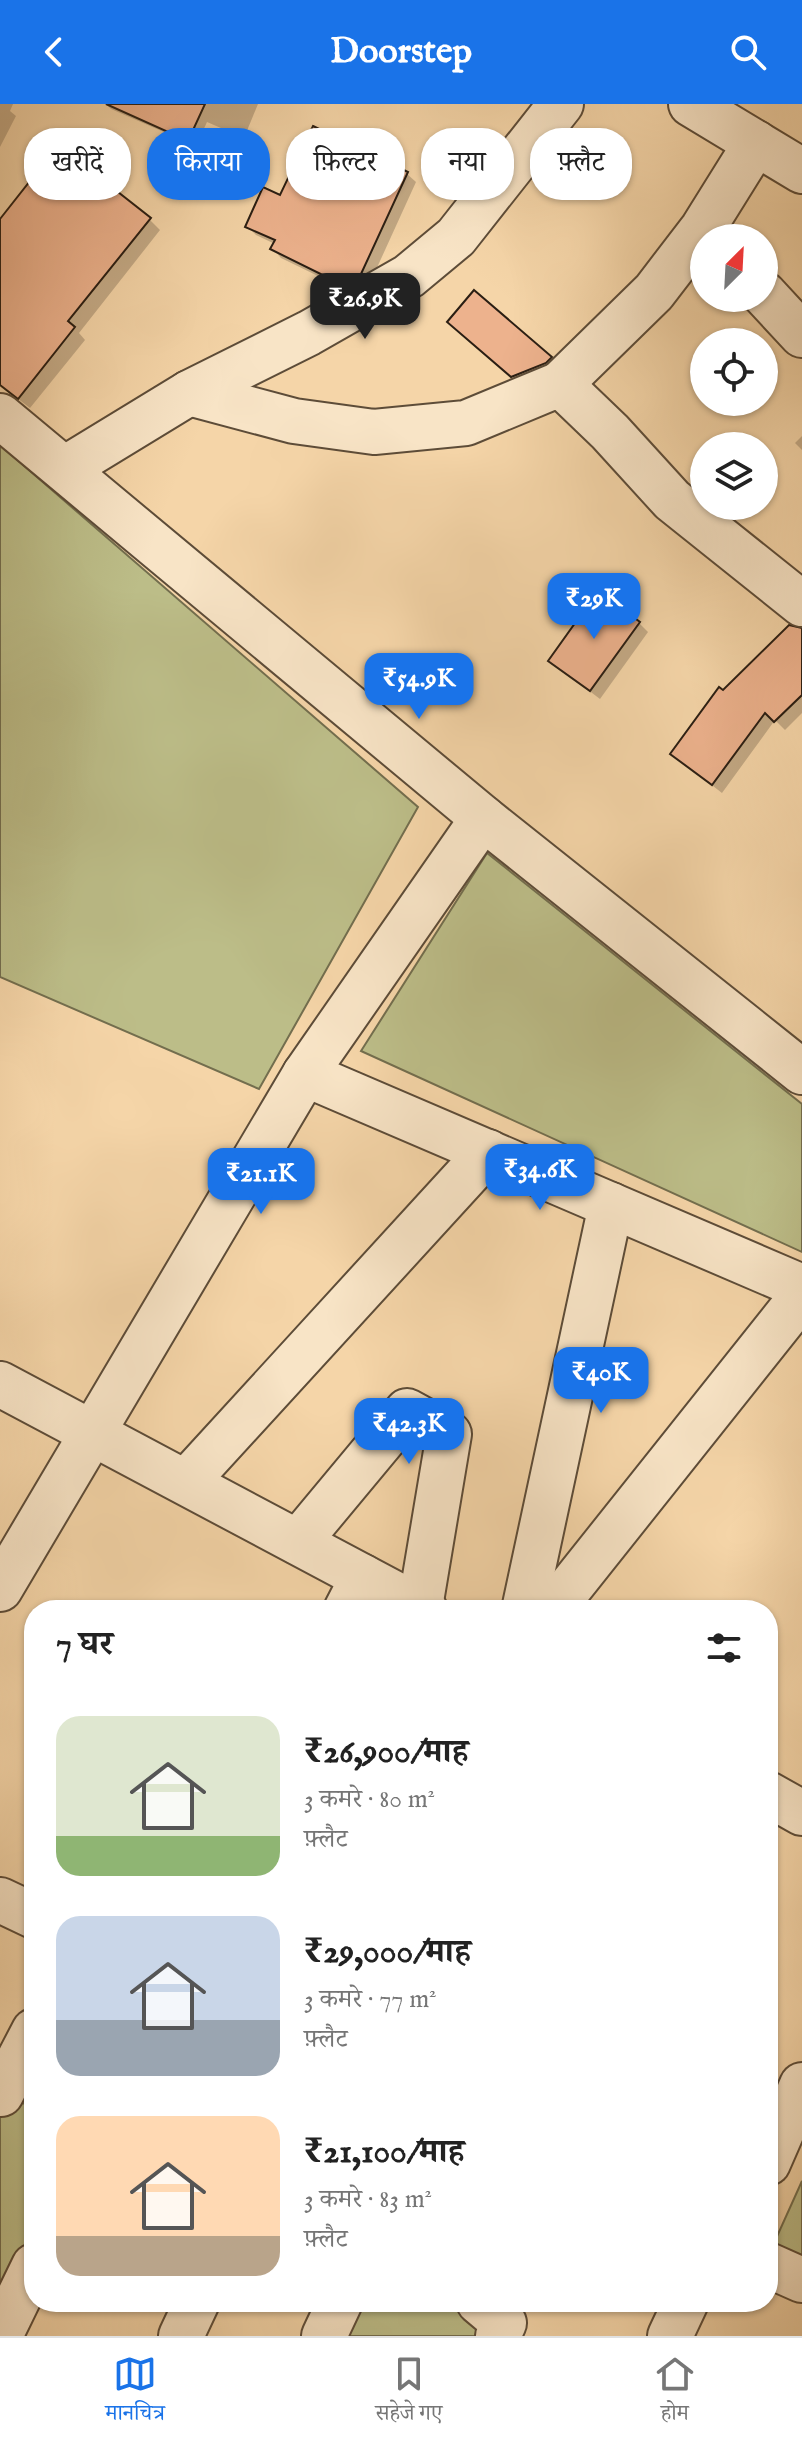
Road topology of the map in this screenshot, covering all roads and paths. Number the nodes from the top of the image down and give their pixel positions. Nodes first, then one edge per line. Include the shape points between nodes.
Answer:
1 (561, 104) edge
2 (691, 104) edge
3 (756, 143) junction
4 (802, 171) edge
5 (712, 224) edge
6 (690, 252) edge
7 (778, 309) edge
8 (802, 335) edge
9 (560, 384) junction
10 (189, 393) junction
11 (0, 416) edge
12 (66, 468) junction
13 (802, 604) edge
14 (483, 818) junction
15 (802, 1072) edge
16 (305, 1074) junction
17 (488, 1152) junction
18 (611, 1205) junction
19 (802, 1287) edge
20 (802, 1296) edge
21 (0, 1384) edge
22 (95, 1432) junction
23 (186, 1482) junction
24 (298, 1542) junction
25 (0, 1589) edge
26 (354, 1593) edge
27 (384, 1600) edge
28 (423, 1600) edge
29 (526, 1600) edge
30 (560, 1600) edge
31 (778, 1800) edge
32 (802, 1813) edge
33 (0, 1900) edge
34 (24, 1911) edge
35 (24, 2061) edge
36 (802, 2085) edge
37 (12, 2098) edge
38 (778, 2140) edge
39 (778, 2269) edge
40 (802, 2280) edge
41 (24, 2287) edge
42 (192, 2312) edge
43 (335, 2312) edge
44 (491, 2312) edge
45 (681, 2312) edge
46 (0, 2336) edge
47 (181, 2336) edge
48 (324, 2336) edge
49 (498, 2336) edge
50 (670, 2336) edge

1 - 10 street via 456,237 409,276
2 - 3 street
3 - 4 street
3 - 5 street
6 - 9 street
7 - 8 street
9 - 10 street via 466,423 374,432 294,421
9 - 13 street via 672,500
10 - 12 street
11 - 12 street
12 - 14 street
14 - 15 street
14 - 16 street
16 - 17 street
16 - 22 street
17 - 18 street
17 - 23 street
18 - 19 street
18 - 29 street
20 - 30 street
21 - 22 street
22 - 23 street
22 - 25 street
23 - 24 street
24 - 26 street
24 - 28 street via 407,1411 449,1434
26 - 27 street
31 - 32 street
33 - 34 street
35 - 37 street
36 - 38 street
39 - 40 street
41 - 46 street
42 - 47 street
43 - 48 street
44 - 49 street via 504,2323
45 - 50 street

